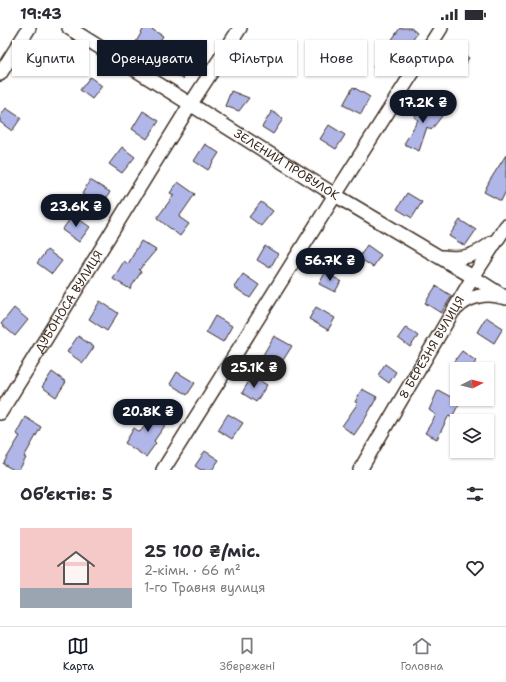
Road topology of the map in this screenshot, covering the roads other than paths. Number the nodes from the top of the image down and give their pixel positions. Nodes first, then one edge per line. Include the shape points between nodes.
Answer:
1 (29, 28) edge
2 (69, 28) edge
3 (240, 28) edge
4 (441, 28) edge
5 (0, 74) edge
6 (190, 105) junction
7 (335, 195) junction
8 (506, 226) edge
9 (498, 238) junction
10 (438, 256) junction
11 (473, 277) junction
12 (506, 299) edge
13 (452, 312) junction
14 (0, 413) edge
15 (163, 470) edge
16 (360, 470) edge

1 - 5 street
2 - 6 street, ЗЕЛЕНИЙ ПРОВУЛОК
3 - 6 street, ДУБОНОСА ВУЛИЦЯ
4 - 7 street
6 - 7 street, ЗЕЛЕНИЙ ПРОВУЛОК
6 - 14 street, ДУБОНОСА ВУЛИЦЯ
7 - 10 street, ЗЕЛЕНИЙ ПРОВУЛОК
7 - 15 street
8 - 9 street, 8 БЕРЕЗНЯ ВУЛИЦЯ
9 - 10 street via 468,257 457,259
9 - 11 street, 8 БЕРЕЗНЯ ВУЛИЦЯ
10 - 11 street, ЗЕЛЕНИЙ ПРОВУЛОК
11 - 12 street, ЗЕЛЕНИЙ ПРОВУЛОК
11 - 13 street, 8 БЕРЕЗНЯ ВУЛИЦЯ
12 - 13 street via 495,295 479,296 461,304
13 - 16 street, 8 БЕРЕЗНЯ ВУЛИЦЯ

